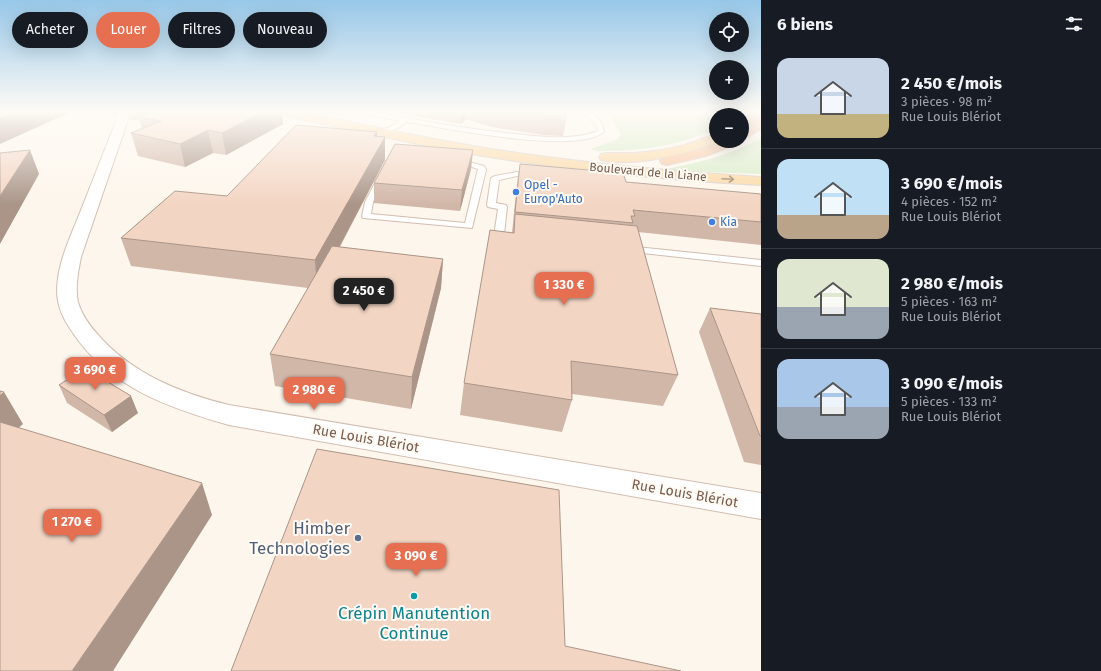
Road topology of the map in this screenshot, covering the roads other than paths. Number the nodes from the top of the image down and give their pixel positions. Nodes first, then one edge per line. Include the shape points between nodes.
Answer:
1 (114, 142) edge
2 (399, 142) edge
3 (469, 142) edge
4 (704, 142) edge
5 (714, 148) edge
6 (412, 149) junction
7 (524, 158) junction
8 (667, 161) joint
9 (517, 174) junction
10 (541, 176) edge
11 (761, 181) edge
12 (515, 238) edge
13 (618, 249) edge
14 (761, 263) edge
15 (761, 506) edge

1 - 15 street, Rue Louis Blériot via 72,257 67,292 70,309 89,340 109,360 134,379 161,393 240,417
2 - 6 main road, Boulevard de la Liane
3 - 4 main road, Boulevard de la Liane via 521,150 636,157 663,154
5 - 8 highway
6 - 6 lane via 391,160 369,202 366,216 468,226 481,168
6 - 7 main road, Boulevard de la Liane
7 - 8 main road via 604,163
7 - 9 lane
7 -> 11 main road, Boulevard de la Liane via 641,173
9 - 10 lane
9 - 12 lane via 495,178 491,206 503,207 499,236
13 - 14 lane

